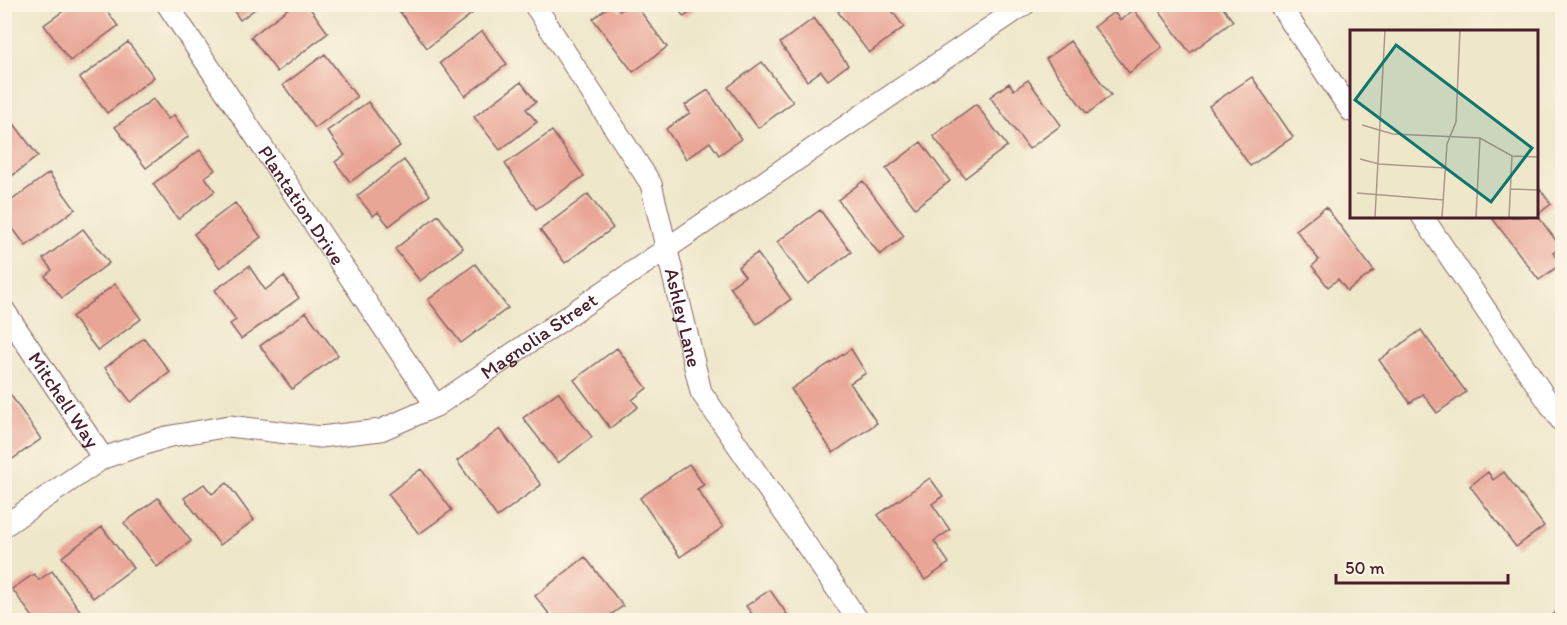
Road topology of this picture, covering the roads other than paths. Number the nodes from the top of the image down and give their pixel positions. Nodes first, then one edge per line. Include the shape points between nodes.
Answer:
1 (167, 4) edge
2 (534, 4) edge
3 (1025, 4) edge
4 (1278, 4) edge
5 (1350, 110) edge
6 (1423, 218) edge
7 (669, 249) junction
8 (4, 310) edge
9 (436, 406) junction
10 (1563, 422) edge
11 (103, 458) junction
12 (4, 526) edge
13 (858, 621) edge

1 - 9 street, Plantation Drive
2 - 7 street, Ashley Lane via 651,184
3 - 7 street, Magnolia Street
4 - 5 street
6 - 10 street
7 - 9 street, Magnolia Street
7 - 13 street, Ashley Lane via 701,392
8 - 11 street, Mitchell Way
9 - 11 street, Magnolia Street via 381,430 320,437 229,426 166,436
11 - 12 street, Magnolia Street

